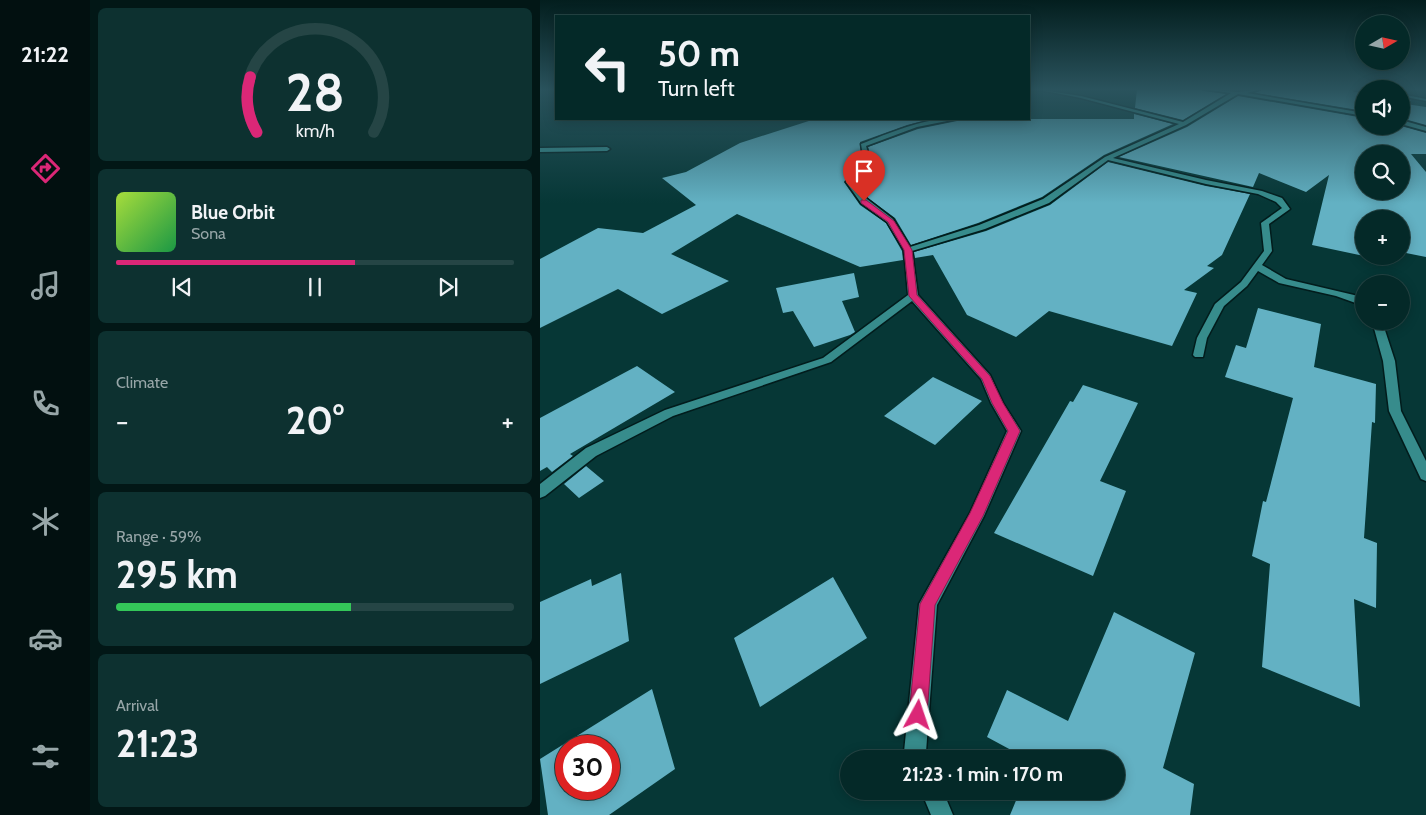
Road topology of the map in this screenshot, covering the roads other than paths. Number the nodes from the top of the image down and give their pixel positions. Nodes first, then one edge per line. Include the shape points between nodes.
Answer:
1 (913, 127) edge
2 (1177, 127) edge
3 (607, 148) dead end
4 (540, 150) edge
5 (1107, 158) junction
6 (908, 250) junction
7 (1257, 266) junction
8 (913, 296) junction
9 (1355, 300) edge
10 (1380, 330) edge
11 (1199, 355) dead end
12 (1426, 475) edge
13 (540, 492) edge
14 (915, 750) edge
15 (936, 800) edge
16 (942, 815) edge

1 - 6 street via 863,145 866,156 849,182 864,201 890,221
2 - 5 street
3 - 4 street
5 - 6 street via 1046,201 982,228
5 - 7 street via 1260,192 1279,200 1286,208 1265,223 1268,251
6 - 8 street
7 - 9 street via 1268,275 1296,286
7 - 11 street via 1244,284 1220,304 1202,338
8 - 13 street via 827,360 669,413 591,452
8 - 14 street via 986,378 1014,431 976,516 928,604
10 - 12 street via 1389,361 1395,411
15 - 16 street

